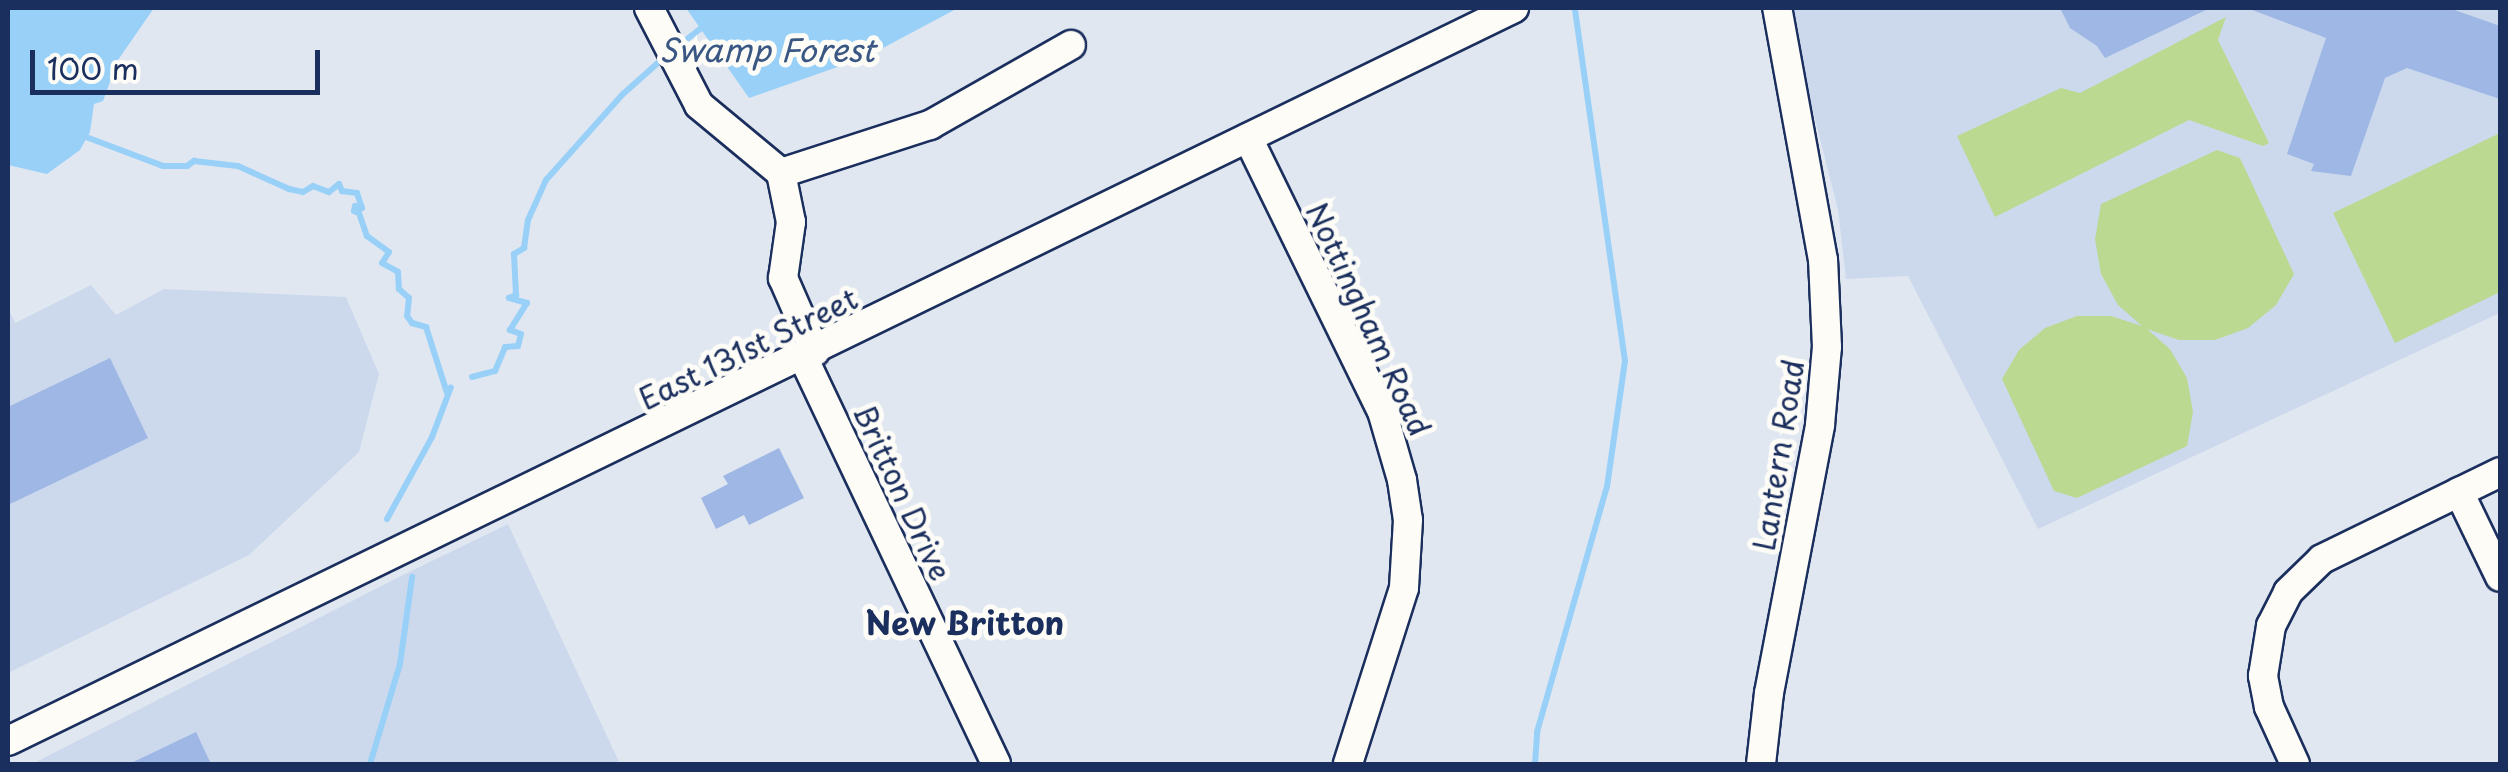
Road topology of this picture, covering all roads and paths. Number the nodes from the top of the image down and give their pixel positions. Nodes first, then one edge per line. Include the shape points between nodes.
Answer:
1 (1514, 8) edge
2 (1765, 8) edge
3 (1777, 8) edge
4 (651, 11) edge
5 (1779, 37) junction
6 (1072, 45) dead end
7 (1248, 138) junction
8 (781, 173) junction
9 (809, 354) junction
10 (2500, 472) edge
11 (2459, 492) junction
12 (2500, 577) edge
13 (8, 741) edge
14 (996, 764) edge
15 (1348, 764) edge
16 (1761, 764) edge
17 (2295, 764) edge

1 - 7 street, East 131st Street
2 - 5 street, Lantern Road
3 - 5 street, Lantern Road
4 - 8 street via 688,85 715,121
5 - 16 street, Lantern Road via 1813,190 1827,347 1820,425
6 - 8 street via 930,125
7 - 9 street, East 131st Street
7 - 15 street, Nottingham Road via 1382,412 1402,480 1408,520 1404,588
8 - 9 street, Britton Drive via 790,222 784,278
9 - 13 street, East 131st Street
9 - 14 street, Britton Drive
10 - 11 street
11 - 12 street
11 - 17 street via 2322,559 2278,610 2263,676 2269,708

